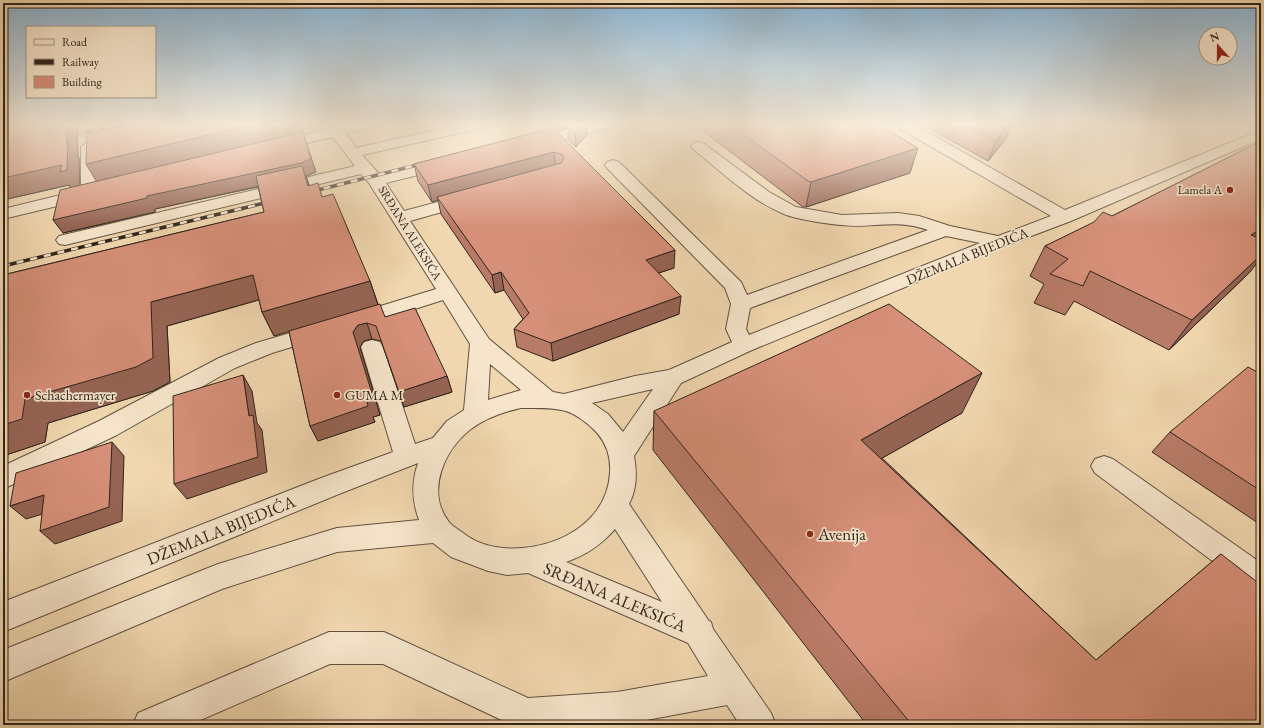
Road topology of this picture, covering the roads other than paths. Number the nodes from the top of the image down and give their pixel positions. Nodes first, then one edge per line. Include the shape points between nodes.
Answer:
1 (91, 159) edge
2 (357, 159) edge
3 (715, 159) edge
4 (963, 159) edge
5 (1202, 159) edge
6 (460, 160) edge
7 (613, 165) dead end
8 (371, 174) junction
9 (482, 196) edge
10 (3, 214) edge
11 (1065, 217) junction
12 (400, 218) junction
13 (945, 230) junction
14 (65, 240) dead end
15 (999, 242) junction
16 (447, 292) junction
17 (741, 304) junction
18 (481, 344) junction
19 (744, 345) junction
20 (372, 347) dead end
21 (673, 377) junction
22 (555, 401) junction
23 (475, 414) junction
24 (440, 445) junction
25 (622, 453) junction
26 (407, 458) junction
27 (1104, 466) dead end
28 (3, 478) edge
29 (616, 507) junction
30 (439, 530) junction
31 (530, 561) junction
32 (1261, 580) edge
33 (3, 617) edge
34 (700, 633) junction
35 (3, 666) edge
36 (734, 687) junction
37 (520, 720) edge
38 (150, 725) edge
39 (759, 725) edge

1 - 10 street via 96,191
2 - 8 street, SRĐANA ALEKSIĆA
3 - 13 street via 763,196 791,211 842,220 898,218 919,221
4 - 11 street
5 - 11 street, DŽEMALA BIJEDIĆA
6 - 8 street
7 - 17 street via 734,286
8 - 12 street, SRĐANA ALEKSIĆA
8 - 14 street
9 - 12 street
11 - 15 street, DŽEMALA BIJEDIĆA
12 - 16 street, SRĐANA ALEKSIĆA
13 - 15 street
13 - 17 street
15 - 19 street, DŽEMALA BIJEDIĆA
16 - 18 street, SRĐANA ALEKSIĆA
16 - 28 street via 264,348 227,364 108,428
17 - 19 street via 736,329
18 - 22 street, SRĐANA ALEKSIĆA
18 - 23 street
19 - 21 street, DŽEMALA BIJEDIĆA
20 - 26 street
21 - 22 street, DŽEMALA BIJEDIĆA
21 - 25 street
22 - 23 street, DŽEMALA BIJEDIĆA via 516,401 498,404
22 - 25 street via 582,409 598,418 611,430
23 - 24 street, DŽEMALA BIJEDIĆA via 456,428
24 - 26 street, DŽEMALA BIJEDIĆA
24 - 30 street via 429,465 425,487 428,509
25 - 29 street via 625,479
26 - 33 street, DŽEMALA BIJEDIĆA via 330,486
27 - 32 street
29 - 31 street via 595,531 566,551
29 - 34 street, SRĐANA ALEKSIĆA
30 - 31 street via 462,549 494,560
30 - 35 street via 337,540 218,577
31 - 34 street, SRĐANA ALEKSIĆA
34 - 36 street, SRĐANA ALEKSIĆA
36 - 37 street via 617,709
36 - 39 street, SRĐANA ALEKSIĆA
37 - 38 street via 384,648 329,648

